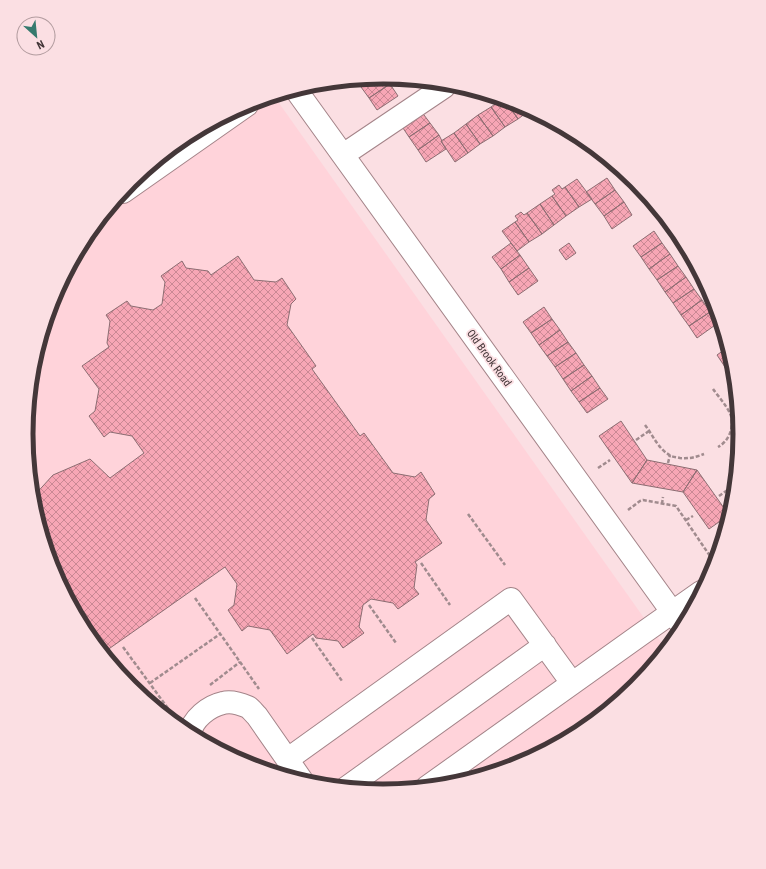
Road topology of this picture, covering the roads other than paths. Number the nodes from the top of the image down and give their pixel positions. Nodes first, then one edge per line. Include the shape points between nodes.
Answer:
1 (441, 89) edge
2 (299, 94) edge
3 (209, 130) edge
4 (343, 155) junction
5 (151, 172) edge
6 (685, 611) edge
7 (678, 620) edge
8 (544, 645) junction
9 (572, 683) junction
10 (192, 728) edge
11 (288, 759) junction
12 (298, 774) edge
13 (436, 781) edge
14 (352, 783) edge

1 - 4 street
2 - 4 street, Old Brook Road
3 - 5 street
4 - 7 street, Old Brook Road
6 - 7 street
7 - 9 street
8 - 9 street
8 - 11 street via 511,599
8 - 14 street
9 - 13 street
10 - 11 street via 204,712 223,703 239,704 249,708 257,716
11 - 12 street

